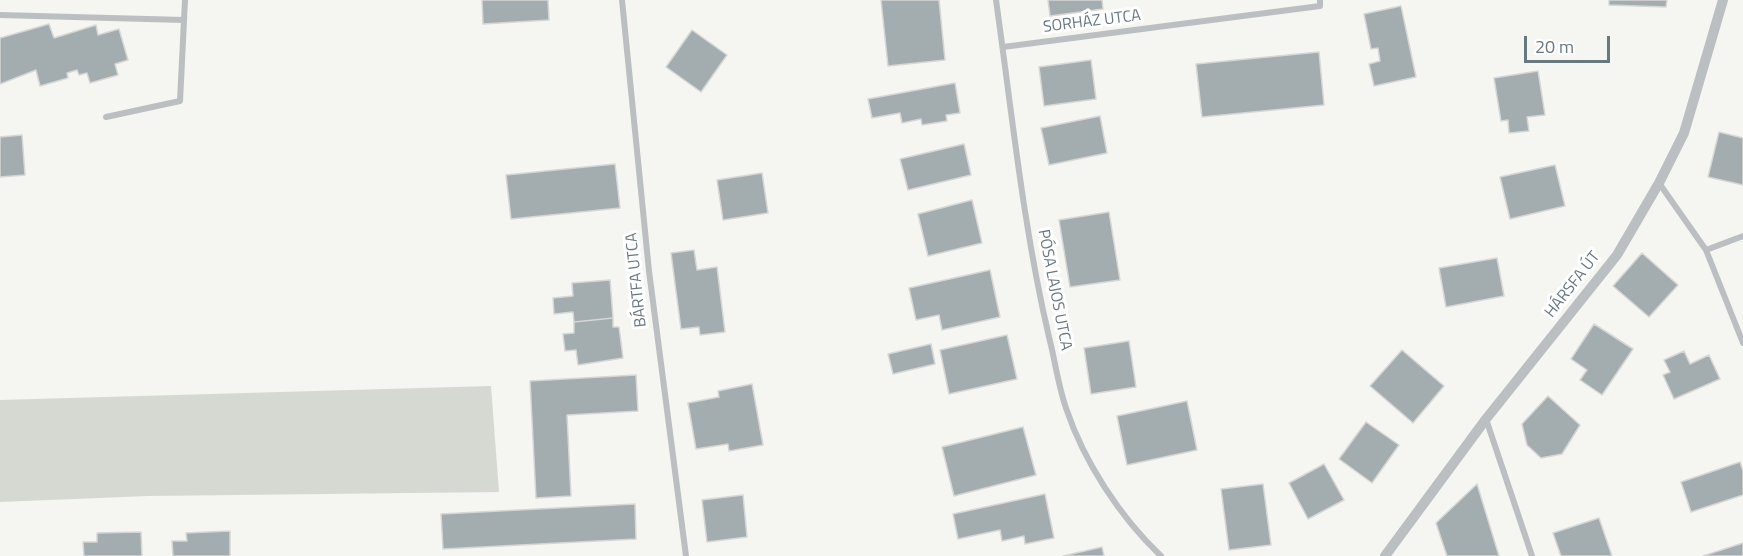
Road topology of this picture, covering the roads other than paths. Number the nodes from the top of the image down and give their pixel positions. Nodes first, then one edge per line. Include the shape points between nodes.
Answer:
1 (185, 0) edge
2 (622, 0) edge
3 (996, 0) edge
4 (1320, 0) edge
5 (1723, 0) edge
6 (0, 15) edge
7 (184, 20) junction
8 (1003, 47) junction
9 (106, 117) dead end
10 (1659, 183) junction
11 (1743, 236) edge
12 (1706, 250) junction
13 (1743, 343) edge
14 (1486, 419) junction
15 (686, 556) edge
16 (1161, 556) edge
17 (1385, 556) edge
18 (1532, 556) edge

1 - 7 street
2 - 15 street, BÁRTFA UTCA via 649,271
3 - 8 street, PÓSA LAJOS UTCA
4 - 8 street, SORHÁZ UTCA via 1320,6
5 - 10 street, HÁRSFA ÚT via 1684,133
6 - 7 street
7 - 9 street via 180,101
8 - 16 street, PÓSA LAJOS UTCA via 1014,147 1040,297 1066,408 1095,471 1142,538
10 - 12 street
10 - 14 street, HÁRSFA ÚT via 1617,255
11 - 12 street
12 - 13 street
14 - 17 street, HÁRSFA ÚT
14 - 18 street

